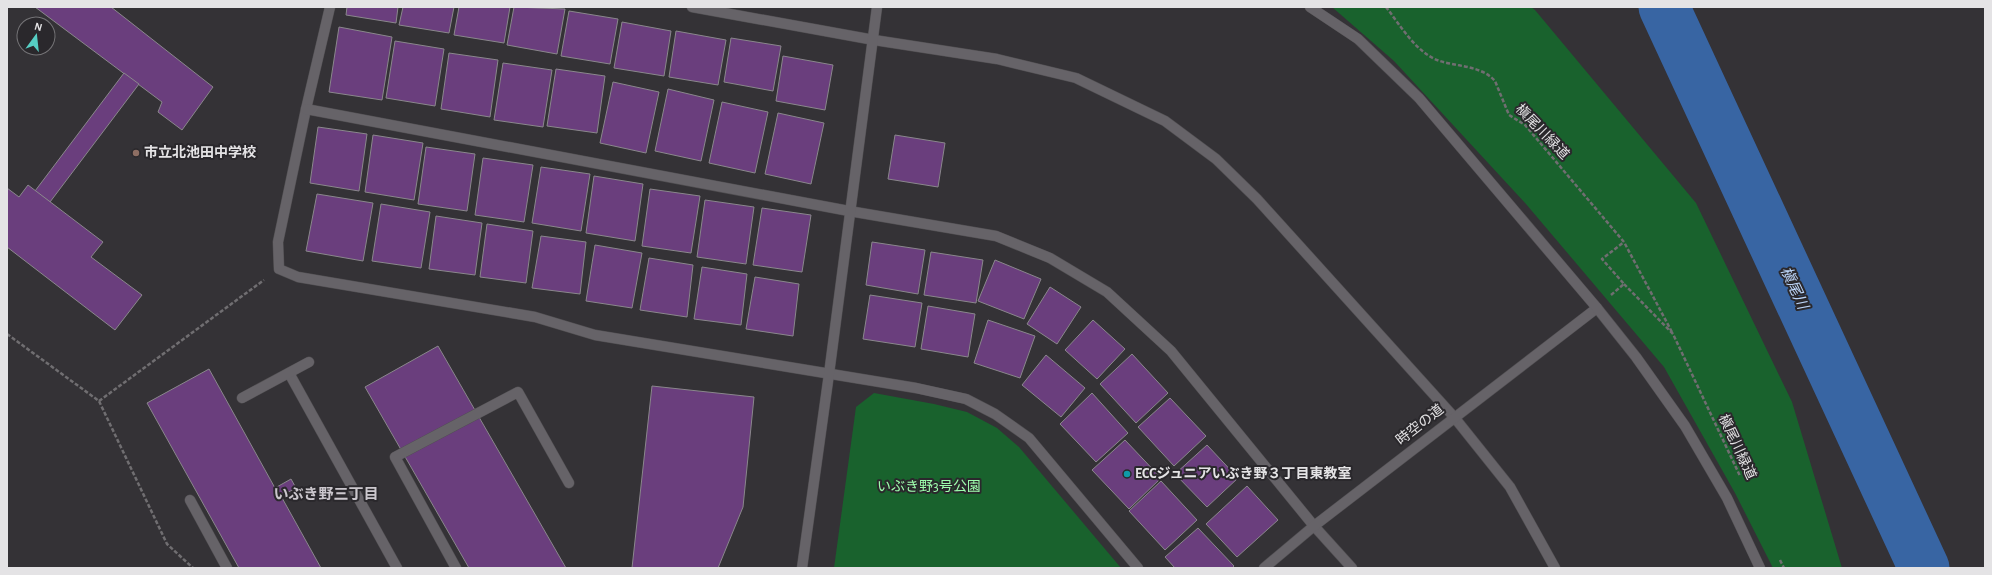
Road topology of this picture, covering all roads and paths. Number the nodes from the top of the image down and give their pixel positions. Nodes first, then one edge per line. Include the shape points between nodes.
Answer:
1 (330, 7) edge
2 (692, 7) edge
3 (877, 7) edge
4 (1310, 7) edge
5 (1386, 7) edge
6 (874, 40) junction
7 (306, 109) junction
8 (850, 211) junction
9 (1624, 242) junction
10 (279, 268) junction
11 (1624, 284) junction
12 (1597, 308) junction
13 (7, 334) edge
14 (1673, 334) junction
15 (309, 362) dead end
16 (289, 373) junction
17 (829, 374) junction
18 (242, 398) dead end
19 (99, 401) junction
20 (1454, 417) junction
21 (1742, 480) dead end
22 (569, 483) dead end
23 (190, 500) dead end
24 (1314, 526) junction
25 (1777, 554) dead end
26 (193, 568) edge
27 (227, 568) edge
28 (397, 568) edge
29 (456, 568) edge
30 (802, 568) edge
31 (1138, 568) edge
32 (1264, 568) edge
33 (1352, 568) edge
34 (1555, 568) edge
35 (1760, 568) edge
36 (1784, 568) edge

1 - 7 street
2 - 6 street
3 - 6 street
4 - 12 street via 1358,39 1419,98
5 - 9 path, 槇尾川緑道 via 1419,49 1437,60 1491,76 1508,115 1525,125
6 - 8 street
6 - 20 street via 997,59 1076,78 1165,121 1216,159 1257,199
7 - 8 street
7 - 10 street via 278,242
8 - 17 street
8 - 24 street via 996,236 1050,258 1107,292 1171,350
9 - 11 path, 槇尾川緑道 via 1602,259
9 - 14 path, 槇尾川緑道
10 - 17 street via 298,277 535,317 595,335
10 - 19 path
11 - 12 path
11 - 14 path, 槇尾川緑道
12 - 20 street, 時空の道
12 - 35 street via 1685,426 1727,498
13 - 19 path
14 - 21 path, 槇尾川緑道
15 - 16 street
16 - 18 street
16 - 28 street
17 - 30 street
17 - 31 street via 966,399 995,414 1029,438
19 - 26 path via 168,544
20 - 24 street, 時空の道
20 - 34 street via 1510,487
22 - 29 street via 518,392 395,457
23 - 27 street
24 - 32 street, 時空の道
24 - 33 street
25 - 36 path

